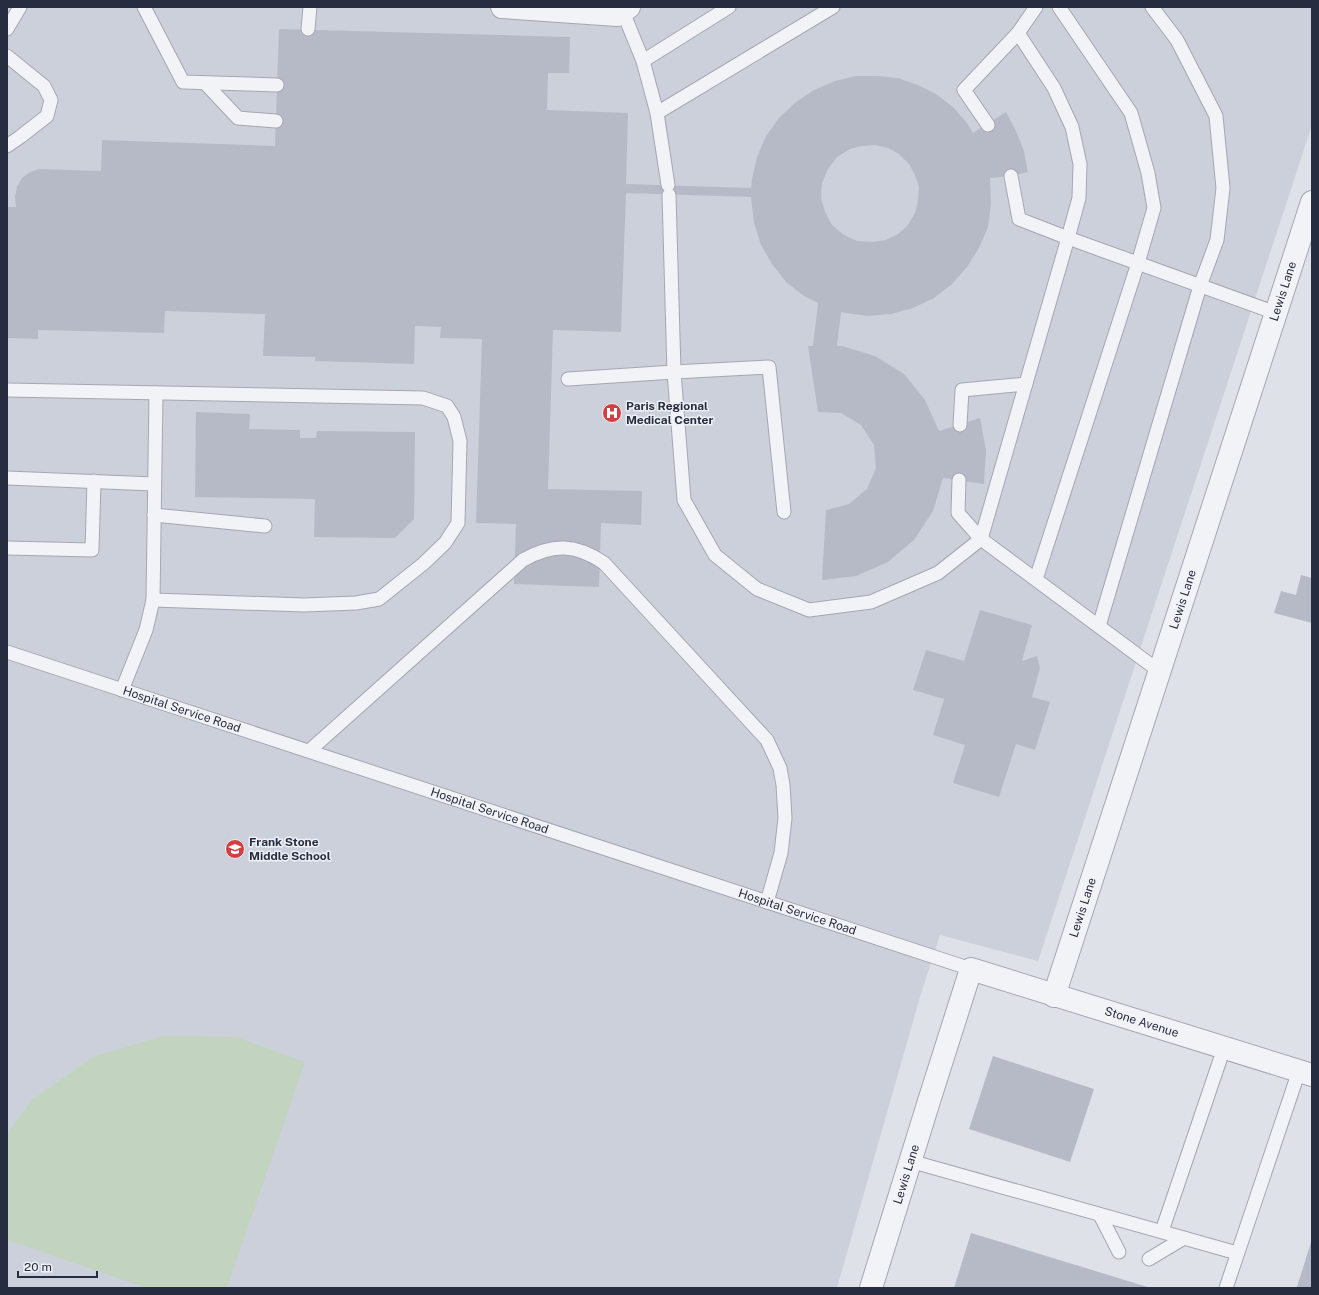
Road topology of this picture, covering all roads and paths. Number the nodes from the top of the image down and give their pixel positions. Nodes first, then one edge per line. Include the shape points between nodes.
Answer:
1 (20, 7) edge
2 (144, 7) edge
3 (310, 7) edge
4 (502, 7) edge
5 (729, 7) edge
6 (833, 7) edge
7 (1036, 7) edge
8 (1059, 7) edge
9 (1152, 7) edge
10 (624, 8) edge
11 (7, 29) edge
12 (308, 30) dead end
13 (1018, 33) junction
14 (7, 56) edge
15 (643, 61) junction
16 (205, 83) junction
17 (277, 85) dead end
18 (658, 113) junction
19 (276, 121) dead end
20 (988, 124) dead end
21 (7, 146) edge
22 (1011, 176) dead end
23 (1312, 202) edge
24 (1068, 238) junction
25 (1138, 264) junction
26 (1200, 286) junction
27 (1276, 313) junction
28 (674, 372) junction
29 (568, 378) dead end
30 (1026, 384) junction
31 (7, 390) edge
32 (156, 393) junction
33 (960, 425) dead end
34 (7, 478) edge
35 (959, 480) dead end
36 (94, 482) junction
37 (154, 484) junction
38 (784, 512) dead end
39 (154, 515) junction
40 (265, 526) dead end
41 (981, 539) junction
42 (7, 548) edge
43 (1036, 579) junction
44 (153, 600) junction
45 (1099, 626) junction
46 (7, 652) edge
47 (1160, 671) junction
48 (122, 690) junction
49 (309, 751) junction
50 (767, 902) junction
51 (971, 969) junction
52 (1054, 996) junction
53 (1224, 1048) junction
54 (1305, 1073) edge
55 (910, 1161) junction
56 (1100, 1214) junction
57 (1162, 1232) junction
58 (1184, 1238) junction
59 (1119, 1252) dead end
60 (1237, 1253) junction
61 (1149, 1259) dead end
62 (871, 1288) edge
63 (1226, 1288) edge

1 - 11 lane
2 - 16 lane via 182,82
3 - 12 lane
4 - 10 street via 617,15
5 - 15 lane
6 - 18 lane
7 - 13 lane
8 - 25 lane via 1131,113 1148,173 1154,208
9 - 26 lane via 1177,40 1216,116 1224,188 1217,240
10 - 15 lane
13 - 20 lane via 964,90
13 - 24 lane via 1054,88 1072,127 1080,164 1079,198
14 - 21 lane via 44,86 51,100 47,116
15 - 18 lane
16 - 17 lane
16 - 19 lane via 238,118
18 - 28 lane via 669,190
22 - 24 lane via 1019,219
23 - 27 street, Lewis Lane
24 - 25 lane
24 - 30 lane
25 - 26 lane
25 - 43 lane
26 - 27 lane
26 - 45 lane
27 - 47 street, Lewis Lane
28 - 29 lane
28 - 38 lane via 769,367
28 - 41 lane via 684,500 715,555 757,588 809,610 871,602 938,573
30 - 33 lane via 962,390
30 - 41 lane
31 - 32 lane
32 - 37 lane
32 - 44 lane via 423,398 447,406 454,417 460,441 458,523 445,544 379,599 356,603 304,605
34 - 36 lane
35 - 41 lane via 958,513
36 - 37 lane
36 - 42 lane via 92,550
37 - 39 lane
39 - 40 lane
39 - 44 lane
41 - 43 lane
43 - 45 lane
44 - 48 lane via 146,630
45 - 47 lane
46 - 48 lane, Hospital Service Road
47 - 52 street, Lewis Lane
48 - 49 lane, Hospital Service Road
49 - 50 lane, Hospital Service Road
49 - 50 lane via 523,560 554,548 571,548 590,554 604,563 767,740 780,768 785,818 781,853
50 - 51 lane, Hospital Service Road
51 - 52 street, Stone Avenue
51 - 55 street, Lewis Lane
52 - 53 street, Stone Avenue
53 - 54 street, Stone Avenue
53 - 57 lane
54 - 60 lane
55 - 56 lane
55 - 62 street, Lewis Lane
56 - 57 lane
56 - 59 lane
57 - 58 lane
58 - 60 lane
58 - 61 lane
60 - 63 lane

